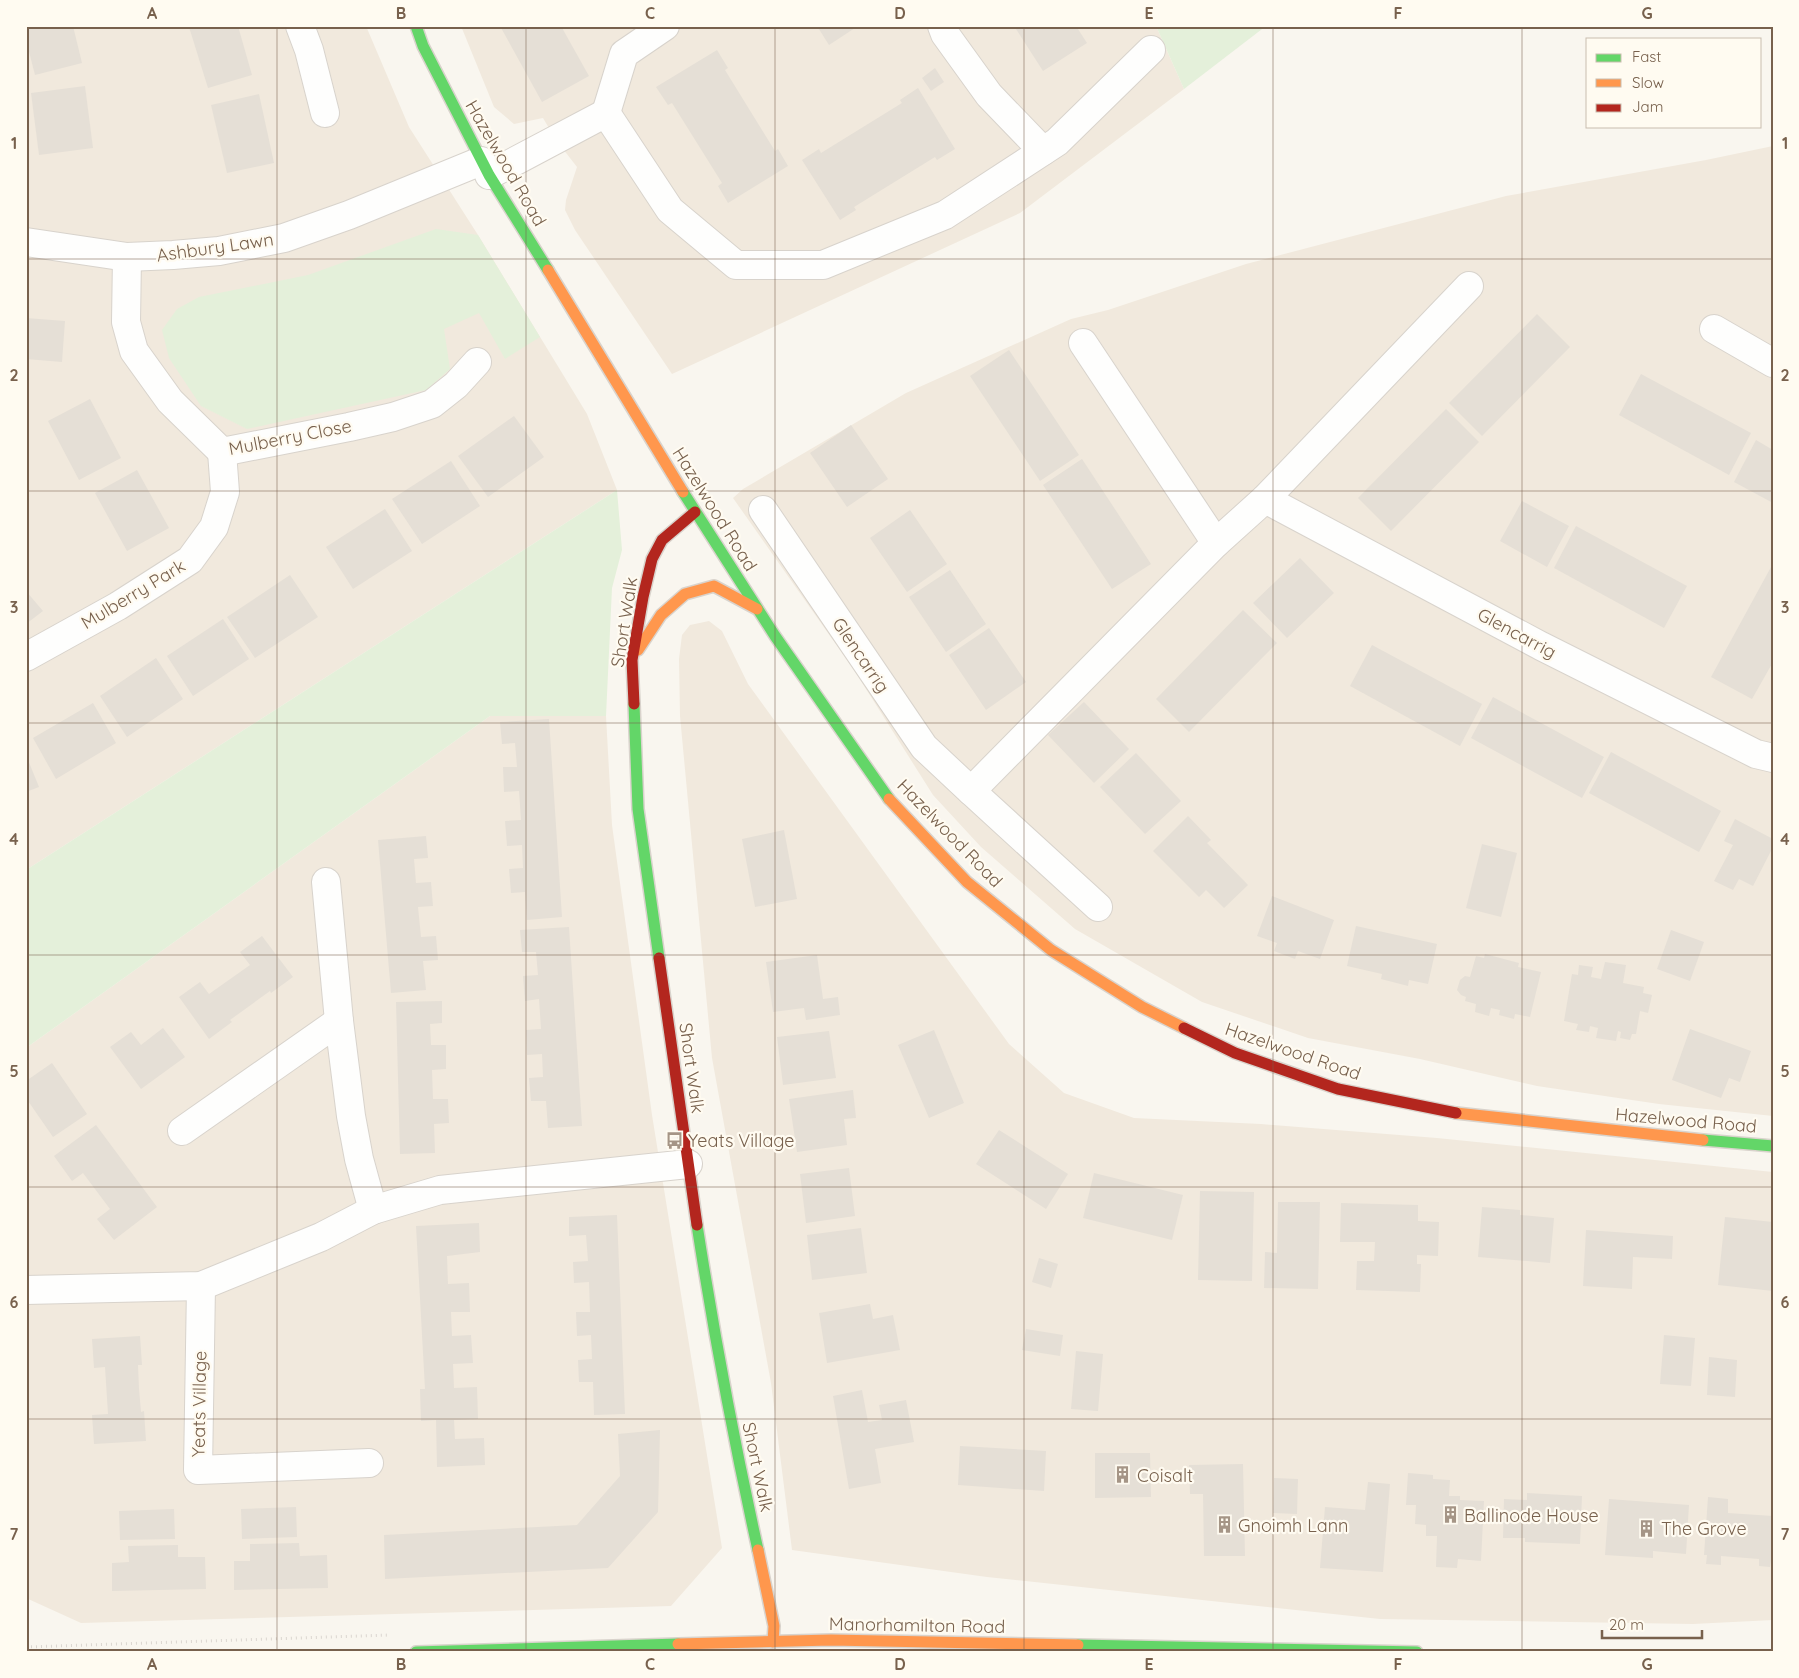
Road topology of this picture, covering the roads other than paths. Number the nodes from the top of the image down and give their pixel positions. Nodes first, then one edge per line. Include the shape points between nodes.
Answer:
1 (300, 26) edge
2 (416, 26) edge
3 (666, 26) edge
4 (942, 26) edge
5 (1151, 50) dead end
6 (325, 113) dead end
7 (606, 113) junction
8 (1043, 151) junction
9 (485, 168) junction
10 (26, 242) edge
11 (128, 257) junction
12 (1470, 286) dead end
13 (1714, 329) dead end
14 (1083, 343) dead end
15 (477, 362) dead end
16 (1773, 363) edge
17 (222, 452) junction
18 (1265, 499) junction
19 (763, 510) dead end
20 (695, 512) junction
21 (1216, 543) junction
22 (758, 609) junction
23 (26, 657) edge
24 (632, 660) junction
25 (1773, 758) edge
26 (971, 790) junction
27 (326, 882) dead end
28 (1098, 906) dead end
29 (339, 1021) junction
30 (182, 1131) dead end
31 (1773, 1146) edge
32 (688, 1164) junction
33 (373, 1210) junction
34 (201, 1286) junction
35 (26, 1290) edge
36 (369, 1463) dead end
37 (773, 1642) junction
38 (1005, 1648) edge
39 (416, 1652) edge
40 (1417, 1652) edge

1 - 6 street
2 - 9 main road, Hazelwood Road
3 - 7 street via 624,54
4 - 8 street via 989,95
5 - 8 street via 1057,142
7 - 8 street via 670,210 736,265 823,265 945,215
7 - 9 street, Ashbury Lawn
9 - 11 street, Ashbury Lawn via 284,238 219,251
9 - 20 main road, Hazelwood Road
10 - 11 street, Ashbury Lawn
11 - 17 street, Mulberry Close via 126,322 134,350 170,401
12 - 18 street
13 - 16 street
14 - 21 street
15 - 17 street, Mulberry Close via 432,404 349,427
17 - 23 street, Mulberry Park via 225,492 214,527 190,560 118,606
18 - 21 street
18 - 25 street, Glencarrig via 1541,646 1756,754
19 - 26 street, Glencarrig via 924,747
20 - 22 main road, Hazelwood Road
20 - 24 main road, Short Walk via 662,540 652,559
21 - 26 street
22 - 24 main road via 714,586 685,594 661,616
22 - 31 main road, Hazelwood Road via 893,805 967,882 1051,950 1142,1007 1236,1053 1338,1089 1468,1115
24 - 32 main road, Short Walk via 638,809
26 - 28 street, Glencarrig
27 - 29 street
29 - 30 street
29 - 33 street via 359,1160
32 - 33 street via 440,1190
32 - 37 main road, Short Walk via 736,1450 774,1626
33 - 34 street via 321,1237
34 - 35 street
34 - 36 street, Yeats Village via 198,1470
37 - 38 main road, Manorhamilton Road via 831,1640
37 - 39 main road, Manorhamilton Road
38 - 40 main road, Manorhamilton Road

